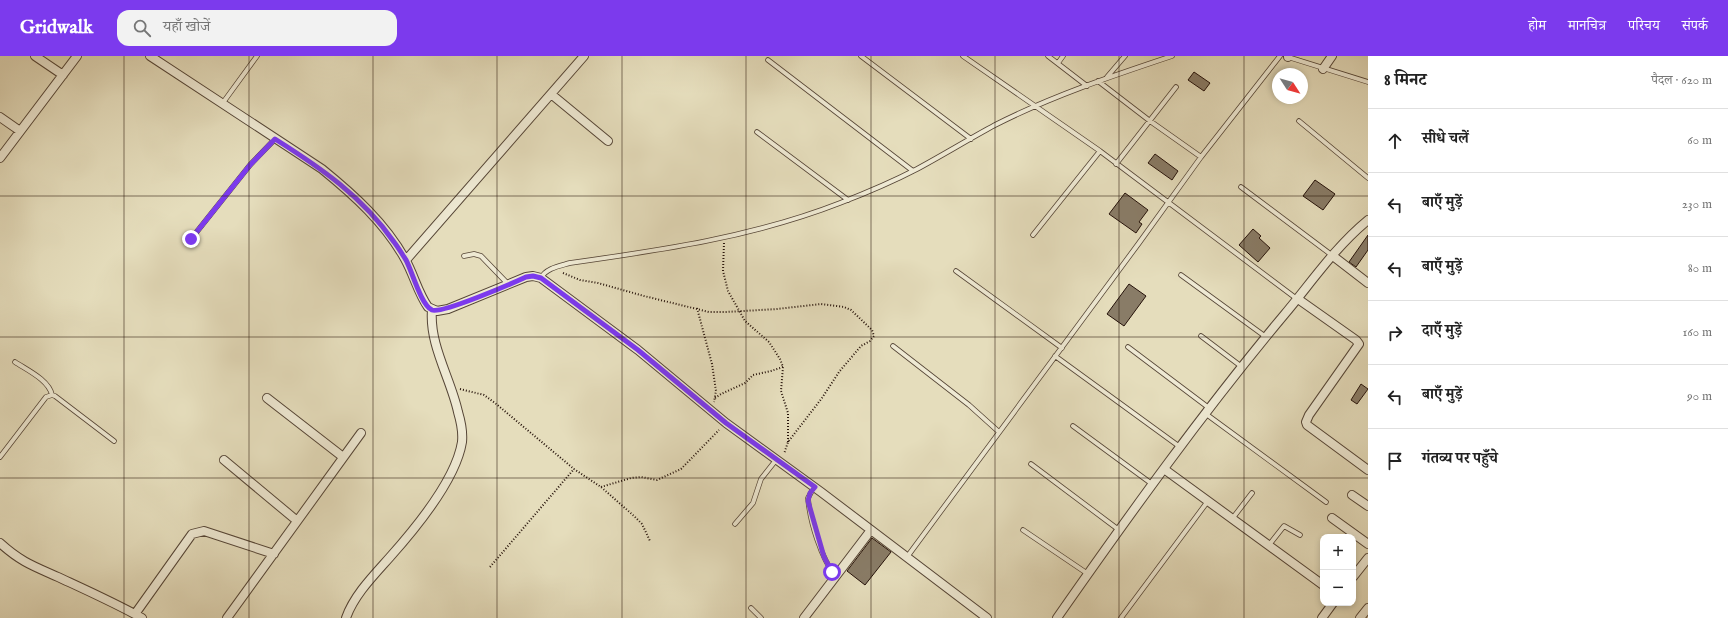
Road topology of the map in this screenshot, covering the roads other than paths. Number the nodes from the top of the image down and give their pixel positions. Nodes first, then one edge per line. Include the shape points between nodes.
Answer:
1 (35, 56) edge
2 (77, 56) edge
3 (150, 56) edge
4 (257, 56) edge
5 (584, 56) edge
6 (861, 56) edge
7 (963, 56) edge
8 (1048, 56) edge
9 (1063, 56) edge
10 (1125, 56) edge
11 (1172, 56) edge
12 (1285, 56) edge
13 (1332, 56) edge
14 (768, 60) dead end
15 (1058, 63) junction
16 (1323, 69) junction
17 (63, 75) junction
18 (1107, 77) junction
19 (1098, 81) junction
20 (1368, 82) edge
21 (1087, 86) junction
22 (1176, 88) dead end
23 (551, 94) junction
24 (222, 104) junction
25 (1035, 107) junction
26 (0, 117) edge
27 (1150, 121) junction
28 (1299, 122) dead end
29 (20, 131) junction
30 (757, 132) dead end
31 (275, 139) junction
32 (971, 139) junction
33 (608, 141) dead end
34 (1100, 151) junction
35 (1201, 157) junction
36 (0, 158) edge
37 (1116, 164) junction
38 (913, 171) junction
39 (1368, 178) edge
40 (1241, 187) dead end
41 (848, 200) junction
42 (1169, 202) junction
43 (1368, 220) edge
44 (1033, 235) dead end
45 (191, 239) dead end
46 (464, 256) dead end
47 (1332, 256) junction
48 (406, 260) junction
49 (956, 271) dead end
50 (1181, 275) dead end
51 (541, 278) junction
52 (1368, 283) edge
53 (508, 284) junction
54 (1298, 299) junction
55 (432, 310) junction
56 (1201, 336) dead end
57 (1266, 337) junction
58 (893, 346) dead end
59 (1128, 347) dead end
60 (1062, 348) junction
61 (1055, 356) junction
62 (15, 362) dead end
63 (1242, 367) junction
64 (52, 395) junction
65 (267, 398) dead end
66 (1208, 411) junction
67 (1073, 426) dead end
68 (999, 432) junction
69 (361, 433) dead end
70 (114, 441) dead end
71 (1180, 447) junction
72 (0, 457) edge
73 (343, 457) junction
74 (224, 460) dead end
75 (779, 462) junction
76 (1031, 464) dead end
77 (1164, 468) junction
78 (1368, 470) edge
79 (1152, 485) junction
80 (815, 487) junction
81 (1252, 493) dead end
82 (1352, 495) dead end
83 (1208, 501) junction
84 (1326, 502) dead end
85 (1368, 506) edge
86 (1332, 518) dead end
87 (1232, 519) junction
88 (296, 520) junction
89 (735, 524) dead end
90 (871, 530) junction
91 (1023, 530) dead end
92 (1119, 530) junction
93 (1300, 535) dead end
94 (0, 543) edge
95 (1368, 544) edge
96 (1269, 546) junction
97 (274, 554) junction
98 (907, 557) junction
99 (1368, 558) edge
100 (1356, 573) edge
101 (1088, 574) junction
102 (836, 577) junction
103 (1320, 583) edge
104 (1331, 606) edge
105 (751, 608) dead end
106 (1368, 608) edge
107 (139, 616) edge
108 (227, 618) edge
109 (346, 618) edge
110 (761, 618) edge
111 (804, 618) edge
112 (987, 618) edge
113 (1057, 618) edge
114 (1121, 618) edge
115 (1322, 618) edge
116 (1360, 618) edge

1 - 17 street
2 - 17 street
3 - 24 street
4 - 24 lane
5 - 23 street
6 - 32 lane
7 - 25 lane
8 - 15 lane
9 - 15 lane
10 - 18 lane
11 - 18 lane
12 - 16 lane
12 - 35 lane
13 - 16 street
14 - 38 lane
15 - 21 lane
16 - 20 lane
17 - 29 street
18 - 19 lane
19 - 21 lane
19 - 27 lane
21 - 25 lane
22 - 27 lane
23 - 33 street
23 - 48 street
24 - 31 street
25 - 32 lane
25 - 34 lane
26 - 29 street
27 - 35 lane
27 - 37 lane
28 - 39 lane
29 - 36 street
30 - 41 lane
31 - 45 lane via 250,165
31 - 48 street via 322,169 348,191 375,217
32 - 38 lane
34 - 37 lane
34 - 44 lane
35 - 42 lane
37 - 42 lane
38 - 41 lane
40 - 47 lane
41 - 51 lane via 802,217 725,238 570,263 550,269 543,273
42 - 54 lane
42 - 60 lane
43 - 47 street
46 - 53 lane via 481,256
47 - 52 street
47 - 54 street
48 - 55 street via 425,303
49 - 60 lane
50 - 57 lane
51 - 53 street via 526,277
51 - 75 street via 638,350 726,423
53 - 55 street via 448,308
54 - 57 street
54 - 78 street via 1358,344 1309,415 1307,425
55 - 109 street via 435,342 451,386 462,441 453,471 440,492 365,587
56 - 63 lane
57 - 63 street
58 - 68 lane via 969,405
59 - 66 lane
60 - 61 lane
61 - 68 lane
61 - 71 lane
62 - 64 lane via 44,382
63 - 66 street
64 - 70 lane
64 - 72 lane via 46,397
65 - 73 street
66 - 71 street
66 - 84 lane
67 - 79 lane
68 - 98 lane
69 - 73 street
71 - 77 street
73 - 88 street
74 - 88 street
75 - 80 street
75 - 89 lane via 761,479 753,503
76 - 92 lane
77 - 79 street
77 - 83 street
79 - 92 street
80 - 90 street
80 - 102 lane via 808,498 813,520 824,557
81 - 87 lane
82 - 85 street
83 - 87 street
83 - 114 lane
86 - 95 street
87 - 96 street
88 - 97 street
90 - 98 street
90 - 102 street
91 - 101 lane
92 - 101 street
93 - 96 lane via 1284,526
94 - 107 street via 18,559 31,566
96 - 103 street
97 - 107 street via 204,531 192,534
97 - 108 street
98 - 112 street
99 - 100 street
101 - 113 street
102 - 111 street
104 - 115 street
105 - 110 lane
106 - 116 street

